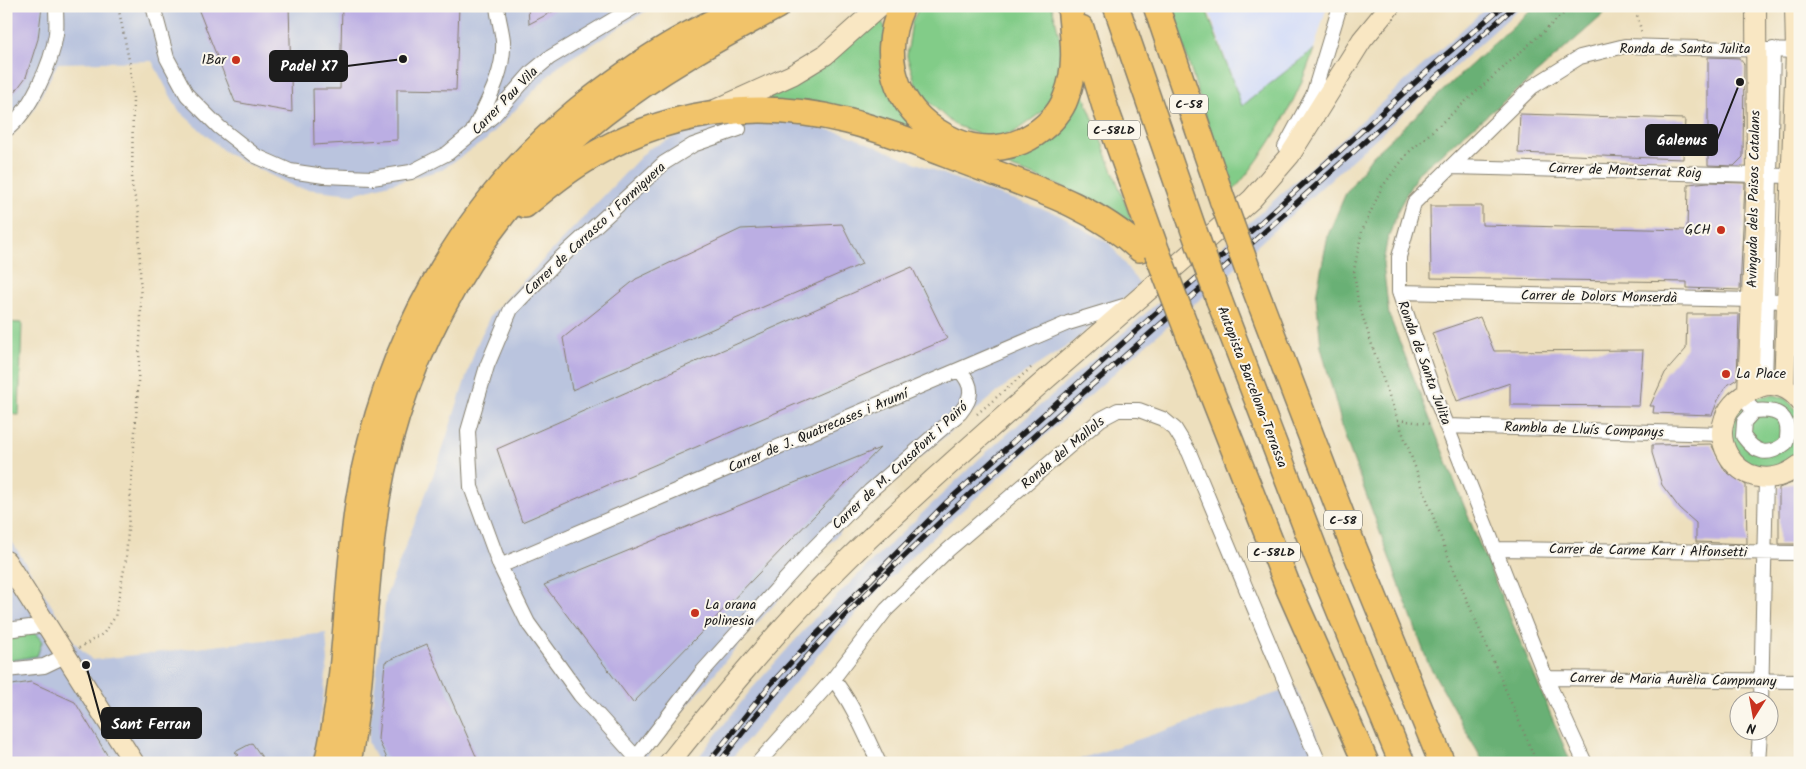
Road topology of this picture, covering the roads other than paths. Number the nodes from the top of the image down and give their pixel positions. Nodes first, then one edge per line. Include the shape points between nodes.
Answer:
1 (56, 6) edge
2 (497, 6) edge
3 (636, 6) edge
4 (719, 6) edge
5 (743, 6) edge
6 (777, 6) edge
7 (880, 6) edge
8 (902, 6) edge
9 (1070, 6) edge
10 (1074, 6) edge
11 (1116, 6) edge
12 (1156, 6) edge
13 (1340, 6) edge
14 (1390, 6) edge
15 (1756, 6) edge
16 (1796, 6) edge
17 (153, 7) edge
18 (670, 45) junction
19 (1764, 49) junction
20 (1798, 51) edge
21 (708, 113) junction
22 (739, 129) dead end
23 (6, 130) edge
24 (471, 136) junction
25 (1451, 167) junction
26 (1779, 175) edge
27 (1266, 185) junction
28 (488, 235) junction
29 (1148, 250) junction
30 (1399, 292) junction
31 (1138, 301) junction
32 (1777, 301) edge
33 (960, 370) junction
34 (1769, 395) edge
35 (1778, 413) junction
36 (1446, 426) junction
37 (1721, 434) junction
38 (1752, 449) junction
39 (1800, 465) edge
40 (1738, 468) junction
41 (1766, 478) junction
42 (1497, 549) junction
43 (1765, 552) junction
44 (1800, 553) edge
45 (6, 561) edge
46 (500, 566) junction
47 (46, 625) junction
48 (6, 630) edge
49 (65, 656) junction
50 (6, 670) edge
51 (1546, 678) junction
52 (833, 679) junction
53 (1761, 681) junction
54 (1800, 681) edge
55 (1761, 692) edge
56 (1759, 742) edge
57 (636, 761) edge
58 (134, 763) edge
59 (327, 763) edge
60 (348, 763) edge
61 (669, 763) edge
62 (758, 763) edge
63 (878, 763) edge
64 (1319, 763) edge
65 (1366, 763) edge
66 (1402, 763) edge
67 (1442, 763) edge
68 (1585, 763) edge
69 (1758, 763) edge

1 - 23 street via 56,34 49,63 32,96 13,125
2 - 24 street via 503,42 501,60 494,87
3 - 24 street, Carrer Pau Vila via 549,58
4 - 18 highway
5 - 18 highway
6 - 28 highway via 643,84 603,114 535,176
7 - 21 main road via 825,55 792,75
8 - 9 highway via 891,43 892,63 909,108 939,134 973,146 993,148 1023,142 1043,129 1060,110 1072,74
10 - 29 highway, C-58LD
11 - 66 highway, Autopista Barcelona-Terrassa / C-58, bridge via 1219,300 1317,556
12 - 67 highway, C-58, bridge via 1222,202 1352,543
13 - 27 street via 1313,95
14 - 27 main road via 1362,40 1295,148
15 - 19 main road, Avinguda dels Països Catalans
16 - 20 main road, Avinguda dels Països Catalans
17 - 24 street, Carrer Pau Vila via 167,58 187,95 219,127 256,156 290,171 372,178 411,172 448,153
18 - 59 highway via 579,110 527,159 468,229 418,313 387,388 364,470 353,538 340,692
19 - 20 street, Ronda de Santa Julita
19 - 25 street, Ronda de Santa Julita via 1625,46 1580,57 1532,87
19 - 26 main road, Avinguda dels Països Catalans
20 - 26 main road, Avinguda dels Països Catalans
21 - 28 highway via 663,123 597,153 569,170
21 - 29 highway via 794,111 848,121 1085,209
22 - 46 street, Carrer de Carrasco i Formiguera via 693,145 664,163 554,263 511,309 487,366 468,431 471,487
25 - 26 street, Carrer de Montserrat Roig
25 - 30 street, Ronda de Santa Julita via 1414,203 1399,257
26 - 32 main road, Avinguda dels Països Catalans
26 - 32 main road, Avinguda dels Països Catalans
27 - 31 main road
28 - 60 highway via 450,294 424,346 391,439 374,524
29 - 65 highway, C-58LD, bridge via 1167,280 1289,589
30 - 32 street, Carrer de Dolors Monserdà
30 - 36 street, Ronda de Santa Julita
31 - 33 street, Carrer de J. Quatrecases i Arumí via 1068,323
31 - 61 main road via 962,453 872,536 770,641
32 - 34 main road, Avinguda dels Països Catalans
32 - 34 main road, Avinguda dels Països Catalans
33 - 46 street, Carrer de J. Quatrecases i Arumí
33 - 57 street, Carrer de M. Crusafont i Pairó via 972,390 969,402 960,413 870,490 810,552 703,671
34 - 35 street
34 - 35 street via 1766,410
34 - 37 main road via 1730,406
34 - 38 street via 1744,422 1743,436
35 - 38 street via 1787,423 1786,443 1777,450 1764,452
36 - 37 street, Rambla de Lluís Companys
36 - 42 street, Ronda de Santa Julita
37 - 40 main road via 1730,460
38 - 40 street
39 - 41 main road via 1789,473
40 - 41 main road via 1749,475
41 - 43 street
42 - 43 street, Carrer de Carme Karr i Alfonsetti
42 - 51 street, Ronda de Santa Julita
43 - 44 street, Carrer de Carme Karr i Alfonsetti
43 - 53 street
45 - 47 main road
46 - 57 street, Carrer de Carrasco i Formiguera via 528,623 580,695
47 - 48 street
47 - 49 main road
49 - 50 street via 44,666
49 - 58 main road
51 - 53 street, Carrer de Maria Aurèlia Campmany
51 - 68 street, Ronda de Santa Julita
52 - 62 street, Ronda del Mallols
52 - 63 street via 859,720
52 - 64 street, Ronda del Mallols via 886,610 948,550 1101,419 1118,410 1139,410 1163,419 1175,429 1190,452
53 - 54 street, Carrer de Maria Aurèlia Campmany
53 - 55 street
56 - 69 street

